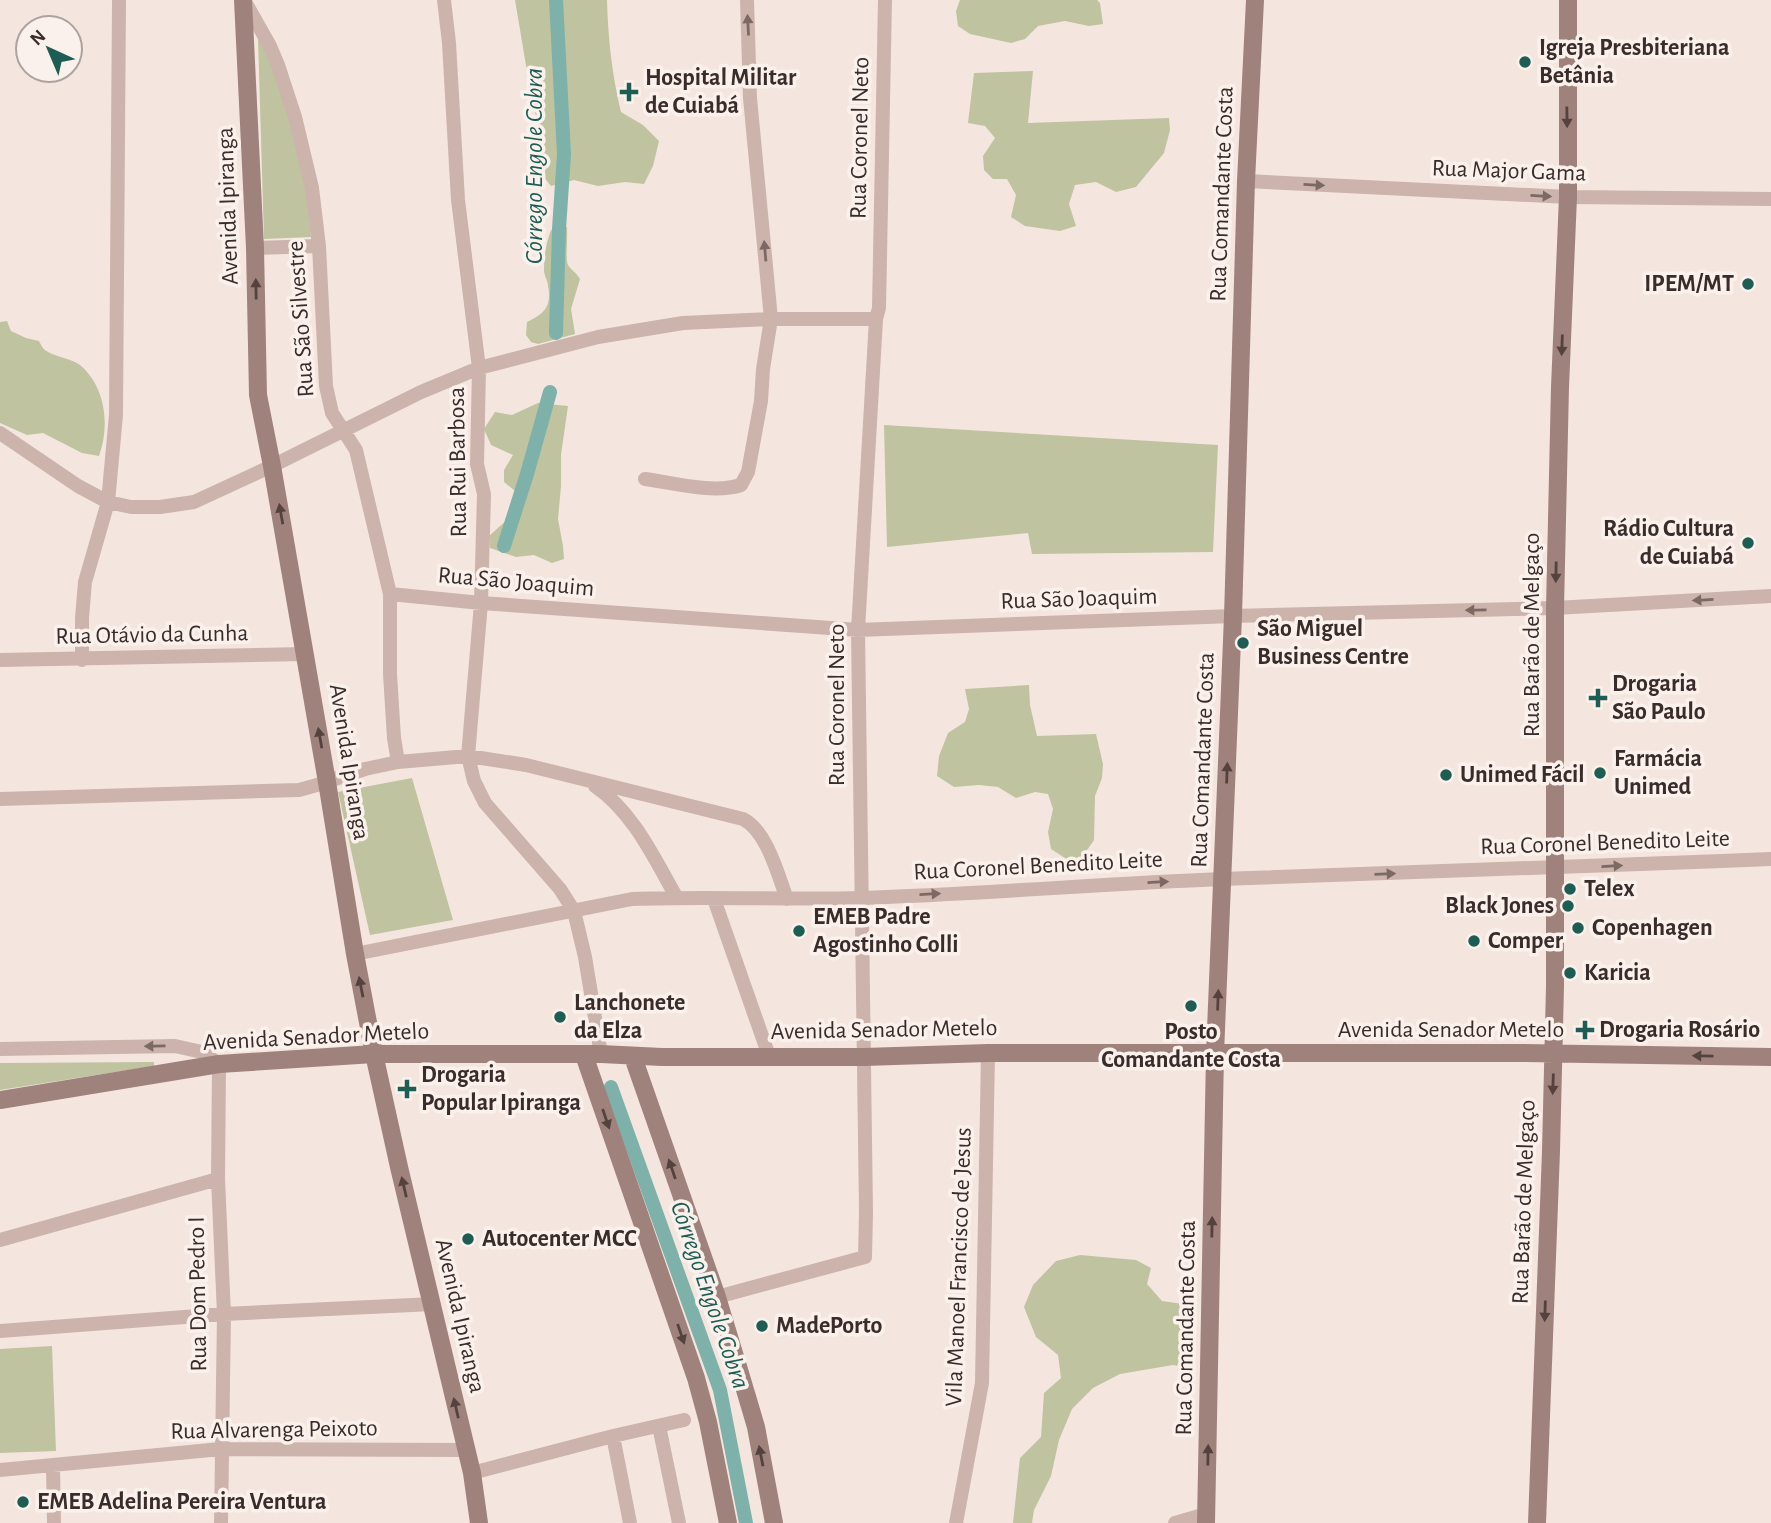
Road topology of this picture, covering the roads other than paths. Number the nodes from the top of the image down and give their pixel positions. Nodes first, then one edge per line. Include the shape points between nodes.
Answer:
1 (119, 0) edge
2 (244, 0) edge
3 (444, 0) edge
4 (747, 0) edge
5 (885, 0) edge
6 (1255, 0) edge
7 (1568, 0) edge
8 (1246, 181) junction
9 (1568, 198) junction
10 (1771, 199) edge
11 (319, 246) junction
12 (255, 248) junction
13 (771, 319) junction
14 (876, 319) junction
15 (479, 368) junction
16 (344, 431) junction
17 (0, 433) edge
18 (272, 466) junction
19 (645, 479) dead end
20 (108, 502) junction
21 (390, 594) junction
22 (1771, 596) edge
23 (481, 603) junction
24 (1555, 608) junction
25 (1233, 615) junction
26 (858, 630) junction
27 (306, 654) junction
28 (0, 660) edge
29 (82, 660) junction
30 (468, 756) junction
31 (398, 762) junction
32 (327, 782) junction
33 (588, 782) junction
34 (0, 799) edge
35 (1771, 859) edge
36 (1556, 869) junction
37 (1223, 879) junction
38 (677, 898) junction
39 (862, 898) junction
40 (714, 899) junction
41 (787, 899) junction
42 (574, 911) junction
43 (355, 954) junction
44 (0, 1049) edge
45 (988, 1053) junction
46 (374, 1054) junction
47 (1215, 1054) junction
48 (1554, 1054) junction
49 (593, 1055) junction
50 (769, 1056) junction
51 (633, 1057) junction
52 (864, 1057) junction
53 (1771, 1057) edge
54 (219, 1064) junction
55 (0, 1100) edge
56 (218, 1179) junction
57 (0, 1240) edge
58 (717, 1297) junction
59 (433, 1304) junction
60 (224, 1314) junction
61 (0, 1331) edge
62 (684, 1420) dead end
63 (659, 1426) junction
64 (613, 1436) junction
65 (221, 1449) junction
66 (466, 1450) junction
67 (53, 1466) junction
68 (0, 1470) edge
69 (472, 1473) junction
70 (1206, 1518) edge
71 (54, 1523) edge
72 (220, 1523) edge
73 (480, 1523) edge
74 (630, 1523) edge
75 (678, 1523) edge
76 (728, 1523) edge
77 (774, 1523) edge
78 (956, 1523) edge
79 (1175, 1523) edge
80 (1537, 1523) edge

1 - 20 street via 116,415
2 - 11 street, Rua São Silvestre via 270,46 295,117 312,188
2 - 12 street, Avenida Ipiranga
3 - 15 street, Rua Rui Barbosa via 458,201
13 -> 4 street via 750,98
5 - 14 street, Rua Coronel Neto
6 - 8 street, Rua Comandante Costa
7 -> 9 street, Rua Barão de Melgaço
8 -> 9 street, Rua Major Gama
8 - 25 street, Rua Comandante Costa
9 - 10 street, Rua Major Gama
9 -> 24 street, Rua Barão de Melgaço
11 - 12 street
11 - 16 street, Rua São Silvestre via 327,386 332,413
18 -> 12 street, Avenida Ipiranga via 258,395
13 - 14 street
13 - 15 street via 683,323 610,335
13 - 19 street via 761,401 748,472 741,485 713,489
14 - 26 street, Rua Coronel Neto
15 - 16 street
15 - 23 street, Rua Rui Barbosa via 477,464 484,494
16 - 18 street
16 - 21 street, Rua São Silvestre via 356,450
17 - 20 street
18 - 20 street via 194,502 160,507
27 -> 18 street, Avenida Ipiranga
20 - 29 street via 85,582
21 - 23 street, Rua São Joaquim
21 - 31 street, Rua São Silvestre via 390,674
22 -> 24 street, Rua São Joaquim
23 - 26 street, Rua São Joaquim
23 - 30 street, Rua Rui Barbosa
24 -> 25 street, Rua São Joaquim
24 - 36 street, Rua Barão de Melgaço
25 - 26 street, Rua São Joaquim
37 -> 25 street, Rua Comandante Costa
26 - 39 street, Rua Coronel Neto
27 - 29 street, Rua Otávio da Cunha
32 -> 27 street, Avenida Ipiranga
28 - 29 street, Rua Otávio da Cunha
30 - 31 street
30 - 33 street
30 - 42 street, Rua Rui Barbosa via 485,803
31 - 32 street
32 - 34 street via 299,789
32 - 43 street, Avenida Ipiranga
33 - 38 street via 631,820
33 - 41 street via 751,823
36 -> 35 street, Rua Coronel Benedito Leite
37 -> 36 street, Rua Coronel Benedito Leite
36 - 48 street, Rua Barão de Melgaço
39 -> 37 street, Rua Coronel Benedito Leite
47 -> 37 street, Rua Comandante Costa
38 - 40 street, Rua Coronel Benedito Leite
38 - 42 street, Rua Coronel Benedito Leite via 632,899
39 - 41 street, Rua Coronel Benedito Leite
39 - 52 street, Rua Coronel Neto
40 - 41 street, Rua Coronel Benedito Leite
40 - 50 street
42 - 43 street, Rua Coronel Benedito Leite
42 - 49 street, Rua Rui Barbosa via 585,957
46 -> 43 street, Avenida Ipiranga
54 -> 44 street via 202,1052 175,1045
45 - 47 street, Avenida Senador Metelo
45 - 52 street, Avenida Senador Metelo
45 - 78 street, Vila Manoel Francisco de Jesus via 982,1384
46 - 49 street, Avenida Senador Metelo
46 - 54 street, Avenida Senador Metelo
59 -> 46 street, Avenida Ipiranga
47 - 48 street, Avenida Senador Metelo
70 -> 47 street, Rua Comandante Costa
53 -> 48 street, Avenida Senador Metelo
48 -> 80 street, Rua Barão de Melgaço
49 - 51 street, Avenida Senador Metelo
49 -> 76 street via 696,1378
50 - 51 street, Avenida Senador Metelo
50 - 52 street, Avenida Senador Metelo
58 -> 51 street
52 - 58 street, Rua Coronel Neto via 865,1257
54 - 55 street, Avenida Senador Metelo
54 - 56 street, Rua Dom Pedro I
56 - 57 street
56 - 60 street, Rua Dom Pedro I
77 -> 58 street via 756,1427
59 - 60 street
66 -> 59 street, Avenida Ipiranga
60 - 61 street
60 - 65 street, Rua Dom Pedro I
62 - 63 street
63 - 64 street
63 - 75 street
64 - 69 street
64 - 74 street
65 - 66 street, Rua Alvarenga Peixoto
65 - 67 street, Rua Alvarenga Peixoto
65 - 72 street, Rua Dom Pedro I
66 - 69 street, Avenida Ipiranga
67 - 68 street, Rua Alvarenga Peixoto
67 - 71 street
69 - 73 street, Avenida Ipiranga
70 - 79 street

